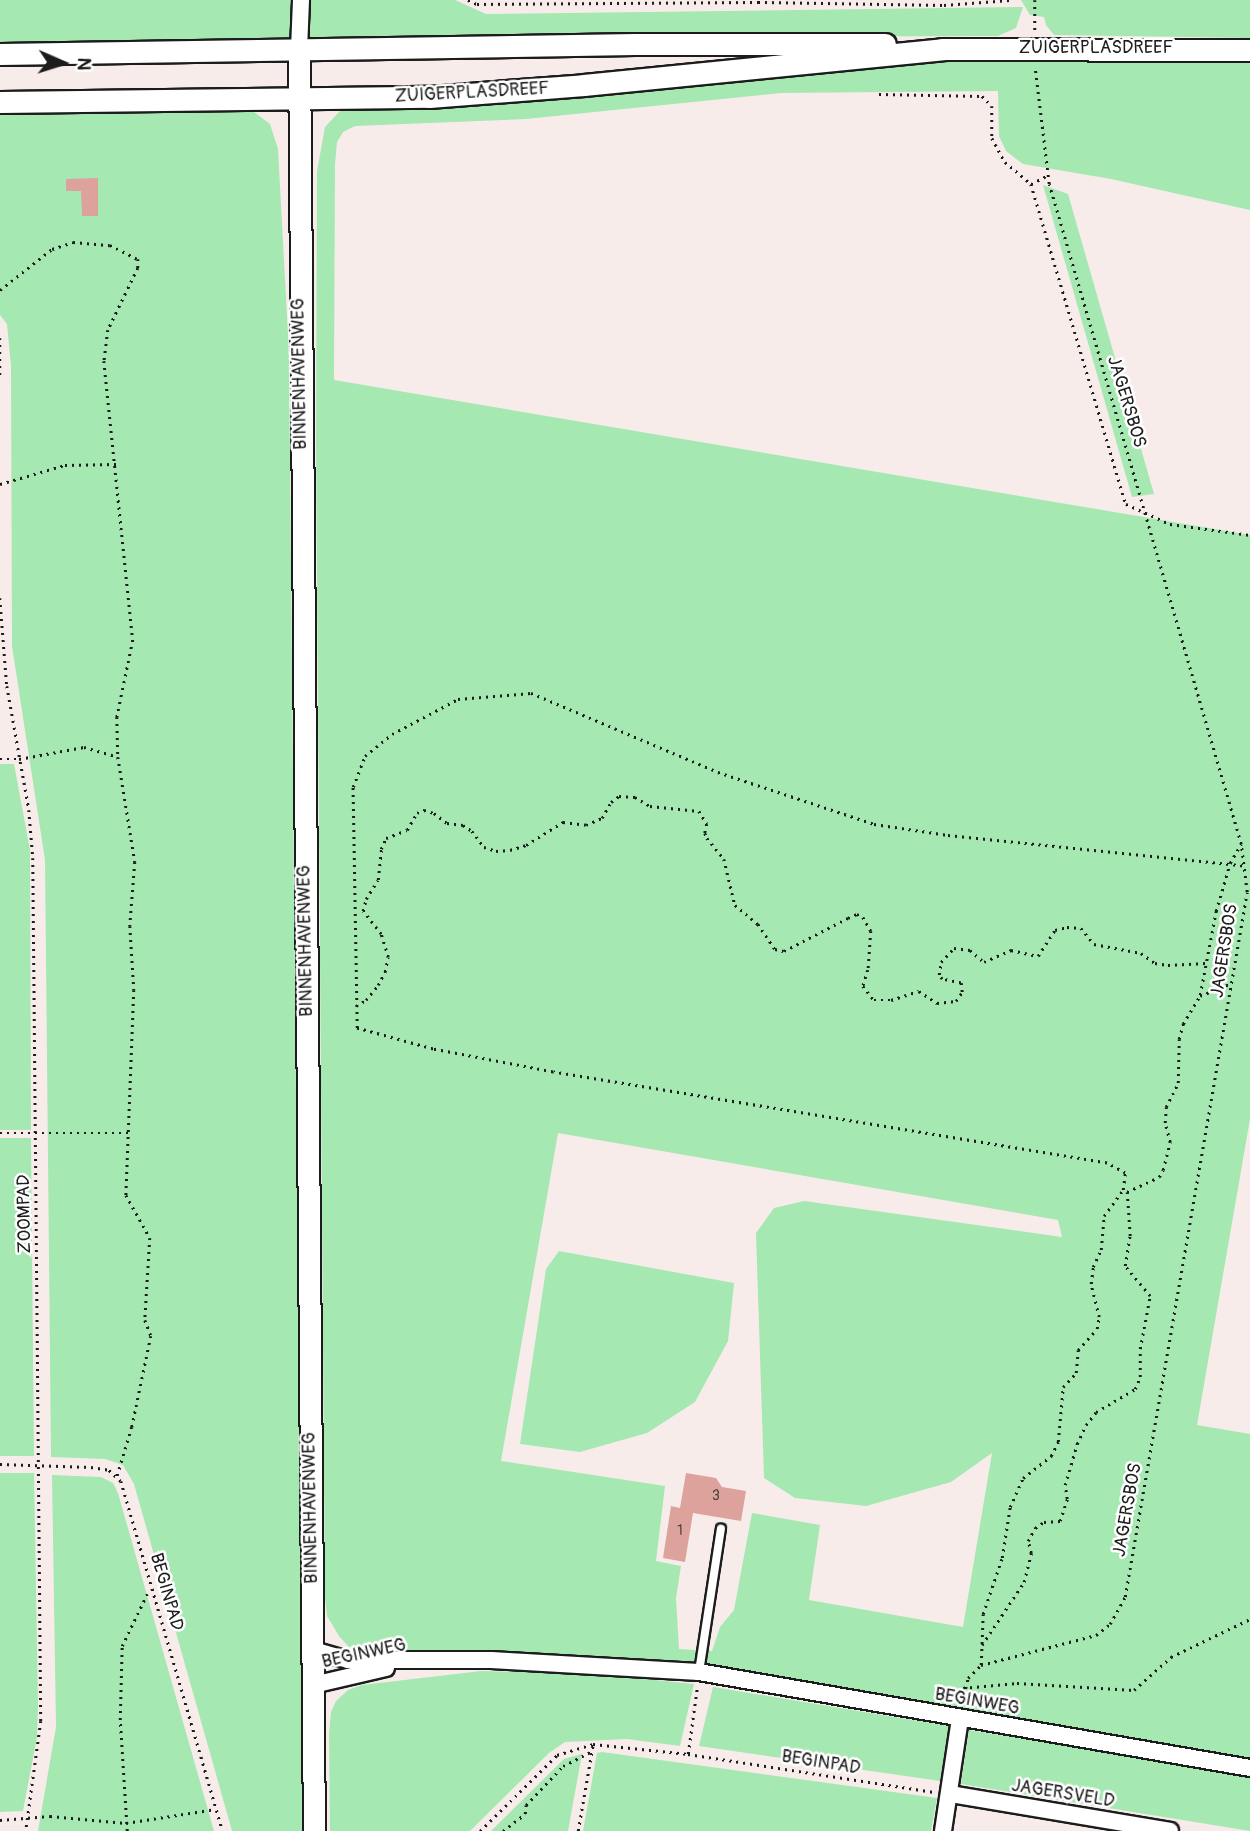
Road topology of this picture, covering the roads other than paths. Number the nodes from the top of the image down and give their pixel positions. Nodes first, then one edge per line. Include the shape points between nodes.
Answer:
1 (301, 0) edge
2 (943, 49) junction
3 (299, 50) junction
4 (1250, 50) edge
5 (0, 54) edge
6 (297, 100) junction
7 (0, 102) edge
8 (721, 1529) dead end
9 (313, 1650) junction
10 (422, 1662) junction
11 (699, 1672) junction
12 (313, 1685) junction
13 (960, 1719) junction
14 (1250, 1768) edge
15 (950, 1794) junction
16 (314, 1831) edge
17 (943, 1831) edge
18 (1170, 1831) edge

1 - 3 street
2 - 3 main road, ZUIGERPLASDREEF via 882,44 717,44
2 - 4 main road, ZUIGERPLASDREEF
2 - 6 main road, ZUIGERPLASDREEF via 584,86
3 - 5 main road, ZUIGERPLASDREEF
3 - 6 main road, BINNENHAVENWEG
6 - 7 main road, ZUIGERPLASDREEF
6 - 9 main road, BINNENHAVENWEG
8 - 11 lane
9 - 10 street, BEGINWEG via 348,1660
9 - 12 main road, BINNENHAVENWEG
10 - 11 street, BEGINWEG via 491,1660
10 - 12 street, BEGINWEG
11 - 13 street, BEGINWEG
12 - 16 main road, BINNENHAVENWEG
13 - 14 street, BEGINWEG
13 - 15 street
15 - 17 street
15 - 18 street, JAGERSVELD

